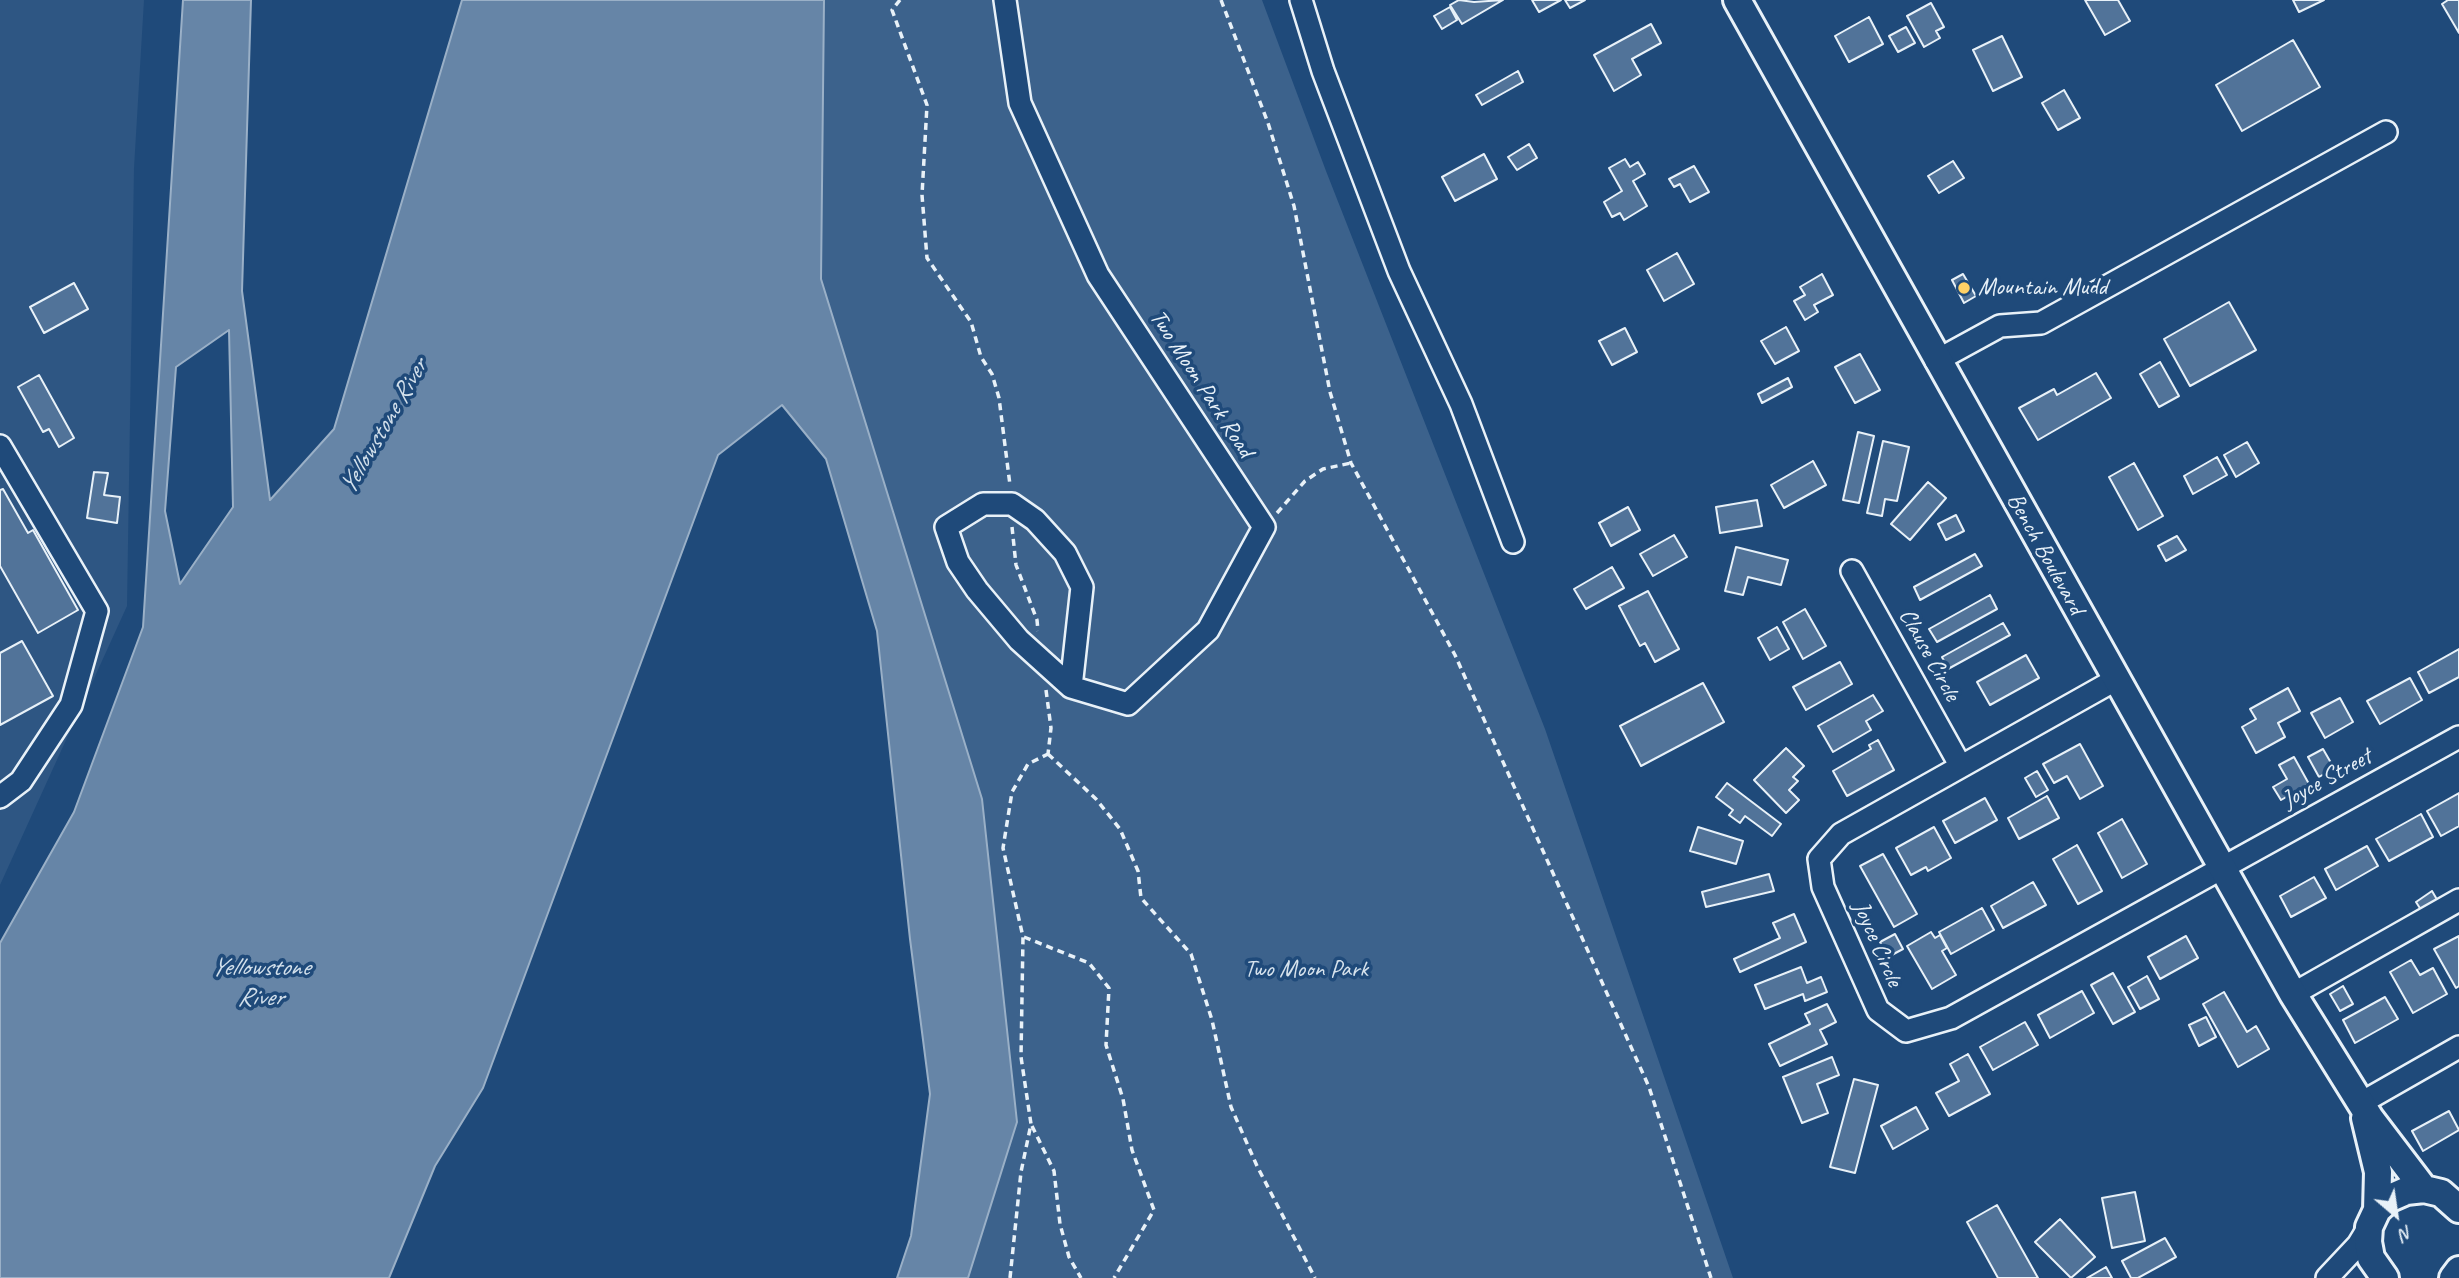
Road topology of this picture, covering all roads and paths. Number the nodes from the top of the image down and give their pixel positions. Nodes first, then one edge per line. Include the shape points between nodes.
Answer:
1 (900, 0) edge
2 (1005, 0) edge
3 (1222, 0) edge
4 (1301, 0) edge
5 (1737, 0) edge
6 (2386, 132) dead end
7 (1937, 361) junction
8 (0, 446) edge
9 (1351, 463) junction
10 (1012, 504) junction
11 (1264, 527) junction
12 (1513, 542) dead end
13 (1852, 571) dead end
14 (1042, 661) junction
15 (2115, 680) junction
16 (1070, 687) junction
17 (2459, 737) edge
18 (1048, 754) junction
19 (1960, 765) junction
20 (0, 797) edge
21 (2221, 868) junction
22 (2459, 900) edge
23 (1023, 937) junction
24 (2293, 994) junction
25 (2459, 1047) edge
26 (2361, 1103) junction
27 (1031, 1124) junction
28 (2446, 1196) edge
29 (2373, 1219) junction
30 (2459, 1270) edge
31 (1010, 1278) edge
32 (1081, 1278) edge
33 (1114, 1278) edge
34 (1315, 1278) edge
35 (1711, 1278) edge
36 (2327, 1278) edge
37 (2385, 1278) edge
38 (2453, 1278) edge

1 - 10 path via 892,10 928,105 922,195 926,258 971,322 981,357 992,374
2 - 11 street, Two Moon Park Road via 1020,103 1098,275
3 - 9 path via 1294,206 1330,392
4 - 12 street via 1399,271 1461,404
5 - 7 main road, Bench Boulevard
6 - 7 street via 2041,323 2000,326
7 - 15 main road, Bench Boulevard
8 - 20 street via 97,611 71,705 21,781
9 - 11 path via 1323,469 1305,481
9 - 35 path via 1455,655 1650,1087
10 - 14 path via 1016,565 1037,620
10 - 14 street via 983,504 946,527 958,562 977,590 1018,640
10 - 16 street via 1035,520 1065,553 1082,587
11 - 16 street via 1208,630 1128,704
13 - 19 street, Clause Circle
14 - 16 street
14 - 18 path via 1051,728
15 - 19 street, Joyce Circle
15 - 21 main road, Bench Boulevard
17 - 21 street, Joyce Street
18 - 23 path via 1028,764 1012,793 1003,848
18 - 34 path via 1120,829 1139,871 1141,898 1191,954 1212,1020 1231,1107
19 - 21 street, Joyce Circle via 1841,834 1819,859 1823,887 1878,1010 1906,1031 1951,1018
21 - 24 main road, Bench Boulevard
22 - 24 street
23 - 27 path via 1021,1058
23 - 33 path via 1089,963 1109,988 1106,1045 1123,1099 1132,1150 1154,1210
24 - 26 main road, Bench Boulevard
25 - 26 street
26 - 28 main road, Bench Boulevard
26 - 29 main road, Bench Boulevard via 2378,1171
27 - 31 path
27 - 32 path via 1054,1171 1060,1224 1069,1257
28 - 29 main road via 2406,1191 2390,1198
29 - 36 street via 2358,1245
29 - 37 main road, Bench Boulevard via 2368,1242 2371,1258
30 - 38 main road

